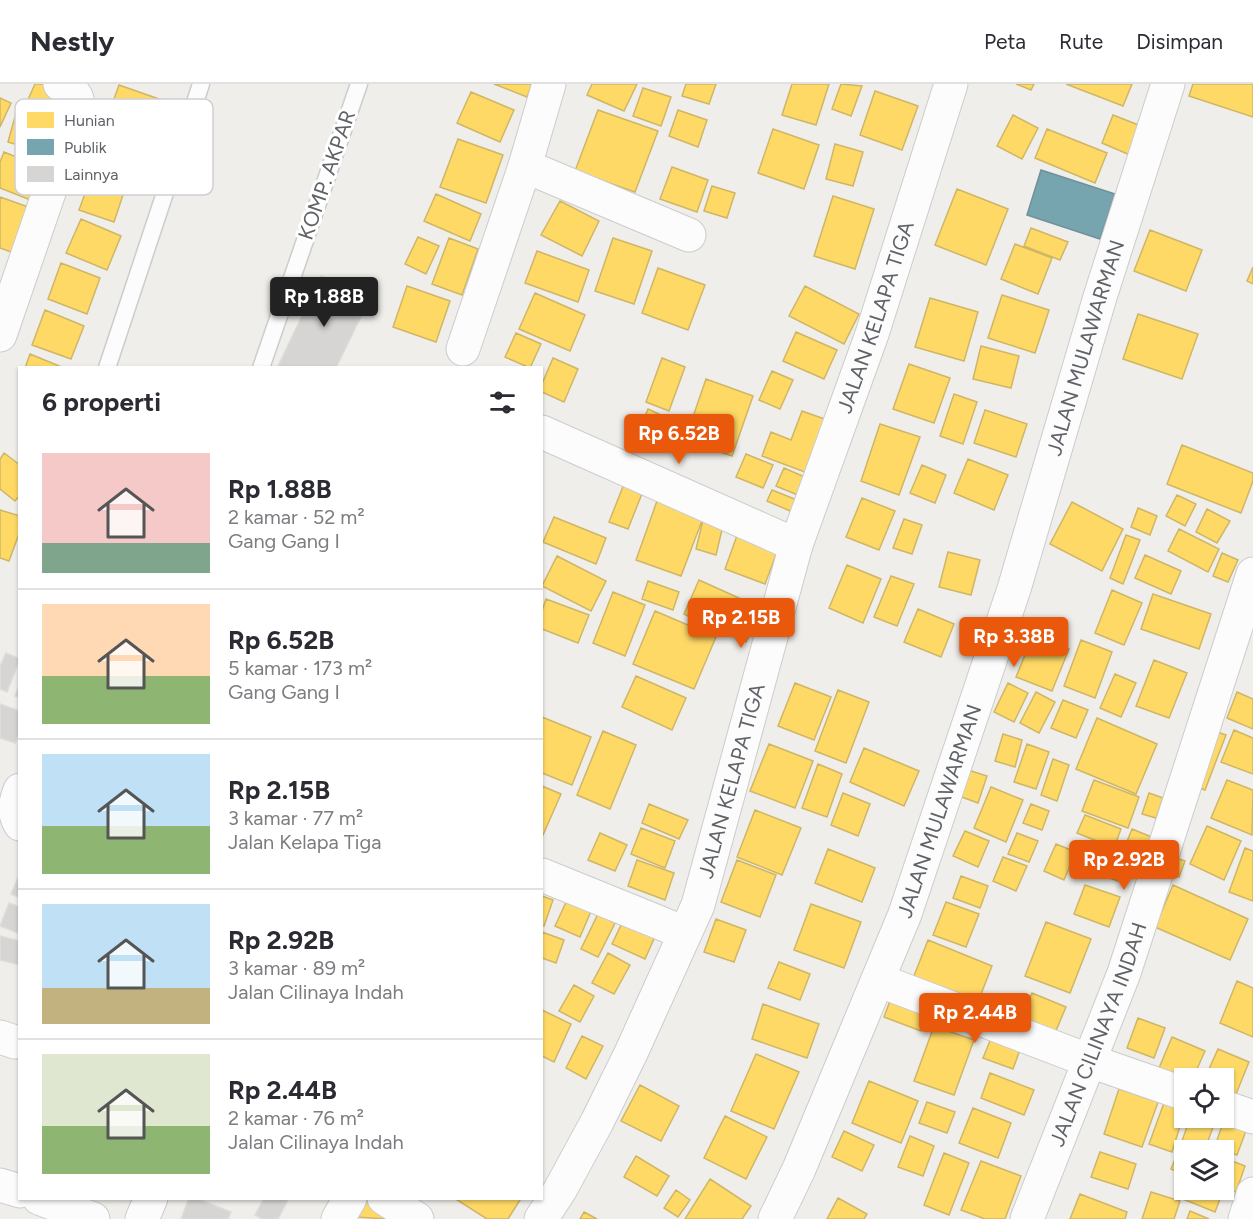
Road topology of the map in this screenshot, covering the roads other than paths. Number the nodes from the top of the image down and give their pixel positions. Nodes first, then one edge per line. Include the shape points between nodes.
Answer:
1 (60, 84) edge
2 (201, 84) edge
3 (359, 84) edge
4 (549, 84) edge
5 (951, 84) edge
6 (1168, 84) edge
7 (78, 99) edge
8 (196, 99) edge
9 (525, 166) junction
10 (48, 195) edge
11 (164, 195) edge
12 (689, 235) dead end
13 (0, 335) edge
14 (463, 349) dead end
15 (108, 366) edge
16 (262, 366) edge
17 (543, 432) edge
18 (796, 545) junction
19 (1253, 574) edge
20 (18, 795) edge
21 (18, 819) edge
22 (543, 875) edge
23 (685, 933) junction
24 (878, 980) junction
25 (1090, 1061) junction
26 (1174, 1090) edge
27 (1234, 1110) edge
28 (1253, 1117) edge
29 (0, 1185) edge
30 (18, 1190) edge
31 (1253, 1194) edge
32 (44, 1200) edge
33 (150, 1200) edge
34 (349, 1200) edge
35 (387, 1200) edge
36 (93, 1219) edge
37 (142, 1219) edge
38 (338, 1219) edge
39 (417, 1219) edge
40 (541, 1219) edge
41 (775, 1219) edge
42 (1027, 1219) edge
43 (1245, 1219) edge

1 - 7 street via 74,92
2 - 8 lane
3 - 16 lane, KOMP. AKPAR
4 - 9 street
5 - 18 street, JALAN KELAPA TIGA via 873,334
6 - 24 street, JALAN MULAWARMAN via 1014,589 905,914
9 - 12 street
9 - 14 street
10 - 13 street
11 - 15 lane
17 - 18 street
18 - 23 street, JALAN KELAPA TIGA via 698,904
19 - 25 street, JALAN CILINAYA INDAH via 1124,974
20 - 21 street
22 - 23 street
23 - 40 street, JALAN KELAPA TIGA via 597,1122
24 - 25 street
24 - 41 street, JALAN MULAWARMAN
25 - 26 street
25 - 42 street, JALAN CILINAYA INDAH
27 - 28 street
29 - 30 street
31 - 43 street
32 - 36 street
33 - 37 street
34 - 38 street
35 - 39 street

